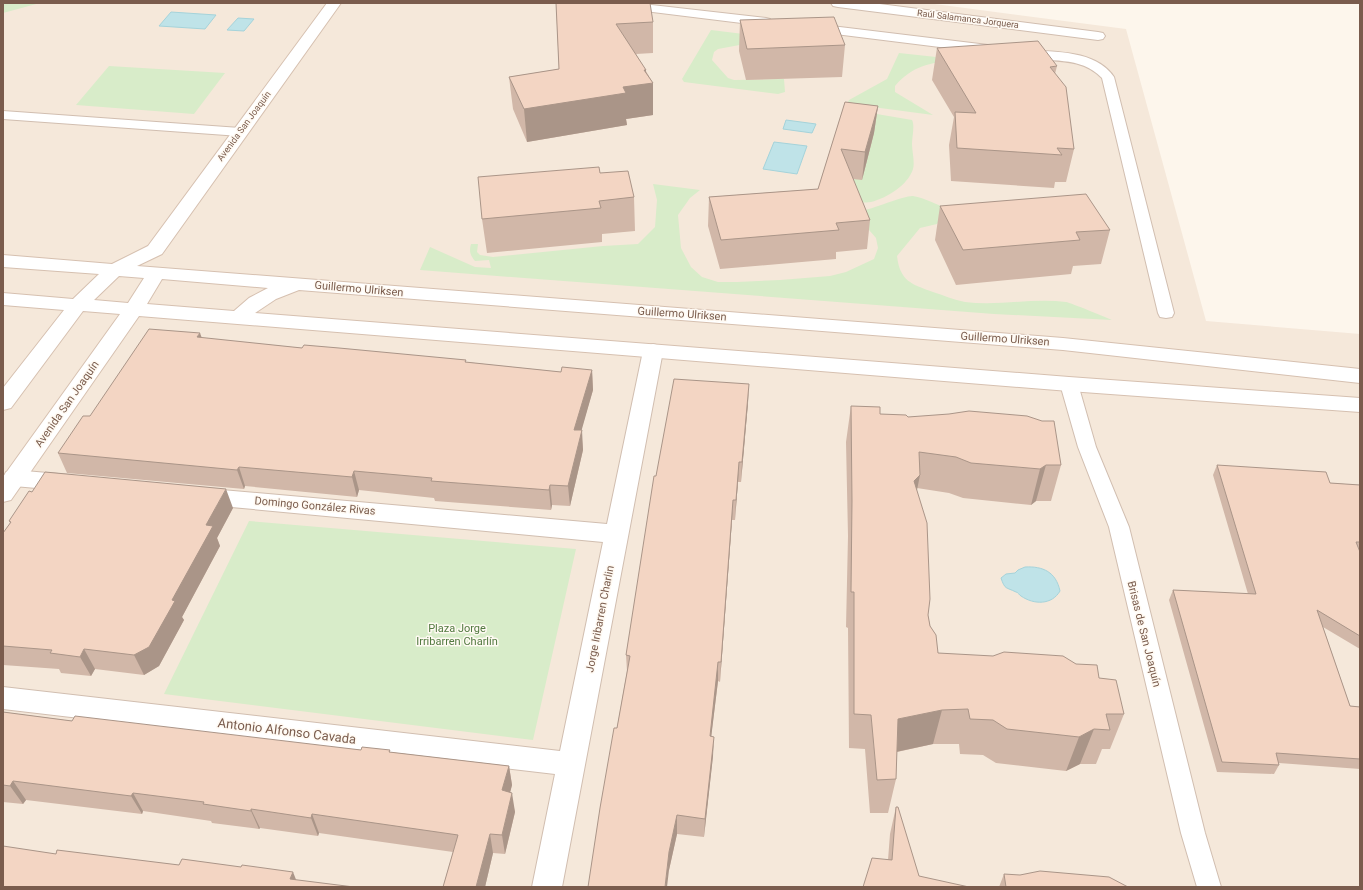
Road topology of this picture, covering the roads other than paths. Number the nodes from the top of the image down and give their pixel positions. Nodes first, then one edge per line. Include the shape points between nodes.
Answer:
1 (334, 3) edge
2 (604, 3) edge
3 (838, 3) edge
4 (778, 24) edge
5 (801, 27) edge
6 (1098, 36) dead end
7 (999, 50) edge
8 (1015, 52) edge
9 (3, 115) edge
10 (240, 132) junction
11 (155, 250) junction
12 (3, 261) edge
13 (114, 270) junction
14 (156, 273) junction
15 (302, 284) junction
16 (3, 299) edge
17 (78, 305) junction
18 (134, 309) junction
19 (1166, 312) dead end
20 (239, 318) junction
21 (652, 351) junction
22 (1360, 376) edge
23 (1069, 384) junction
24 (3, 403) edge
25 (1360, 405) edge
26 (8, 486) edge
27 (93, 486) edge
28 (179, 494) edge
29 (616, 534) junction
30 (3, 698) edge
31 (571, 764) junction
32 (547, 887) edge
33 (1208, 887) edge

1 - 10 street, Avenida San Joaquín
2 - 4 lane
3 - 6 street, Raúl Salamanca Jorquera
5 - 7 lane
8 - 19 lane via 1080,60 1098,67 1108,77
9 - 10 lane
10 - 11 street, Avenida San Joaquín
11 - 13 street
11 - 14 street
12 - 13 street, Guillermo Ulriksen
13 - 14 street, Guillermo Ulriksen
13 - 17 street
14 - 15 street, Guillermo Ulriksen
14 - 18 street, Avenida San Joaquín
15 - 20 street via 269,294 255,302
15 - 22 street, Guillermo Ulriksen via 1063,344
16 - 17 street
17 - 18 street
17 - 24 street
18 - 20 street
18 - 26 street, Avenida San Joaquín
20 - 21 street
21 - 23 street
21 - 29 street, Jorge Iribarren Charlin
23 - 25 street
23 - 33 lane, Brisas de San Joaquín via 1087,447 1119,528 1192,833
26 - 27 street
28 - 29 street, Domingo González Rivas
29 - 31 street, Jorge Iribarren Charlin
30 - 31 street, Antonio Alfonso Cavada
31 - 32 street, Jorge Iribarren Charlin

